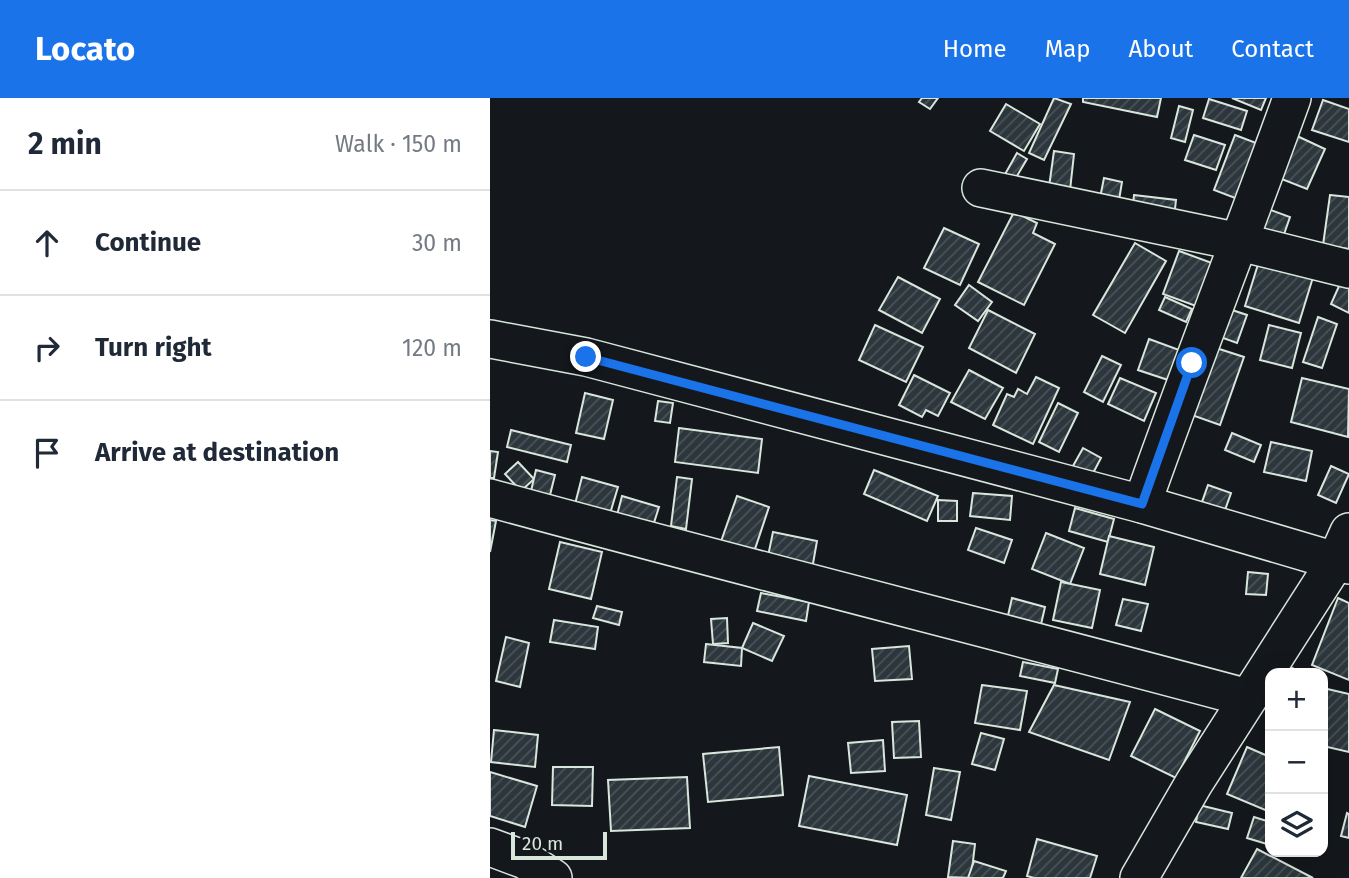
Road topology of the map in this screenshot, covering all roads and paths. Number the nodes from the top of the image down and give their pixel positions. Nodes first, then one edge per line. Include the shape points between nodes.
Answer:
1 (1292, 98) edge
2 (981, 188) dead end
3 (1240, 242) junction
4 (1349, 269) edge
5 (490, 339) edge
6 (490, 498) edge
7 (1142, 504) junction
8 (1345, 553) edge
9 (1248, 698) junction
10 (490, 847) edge
11 (553, 878) edge
12 (1139, 878) edge

1 - 3 street
2 - 3 street
3 - 4 street
3 - 7 street
5 - 7 street via 586,357
6 - 9 street
7 - 8 street
8 - 9 street
9 - 12 street
10 - 11 street via 525,860

